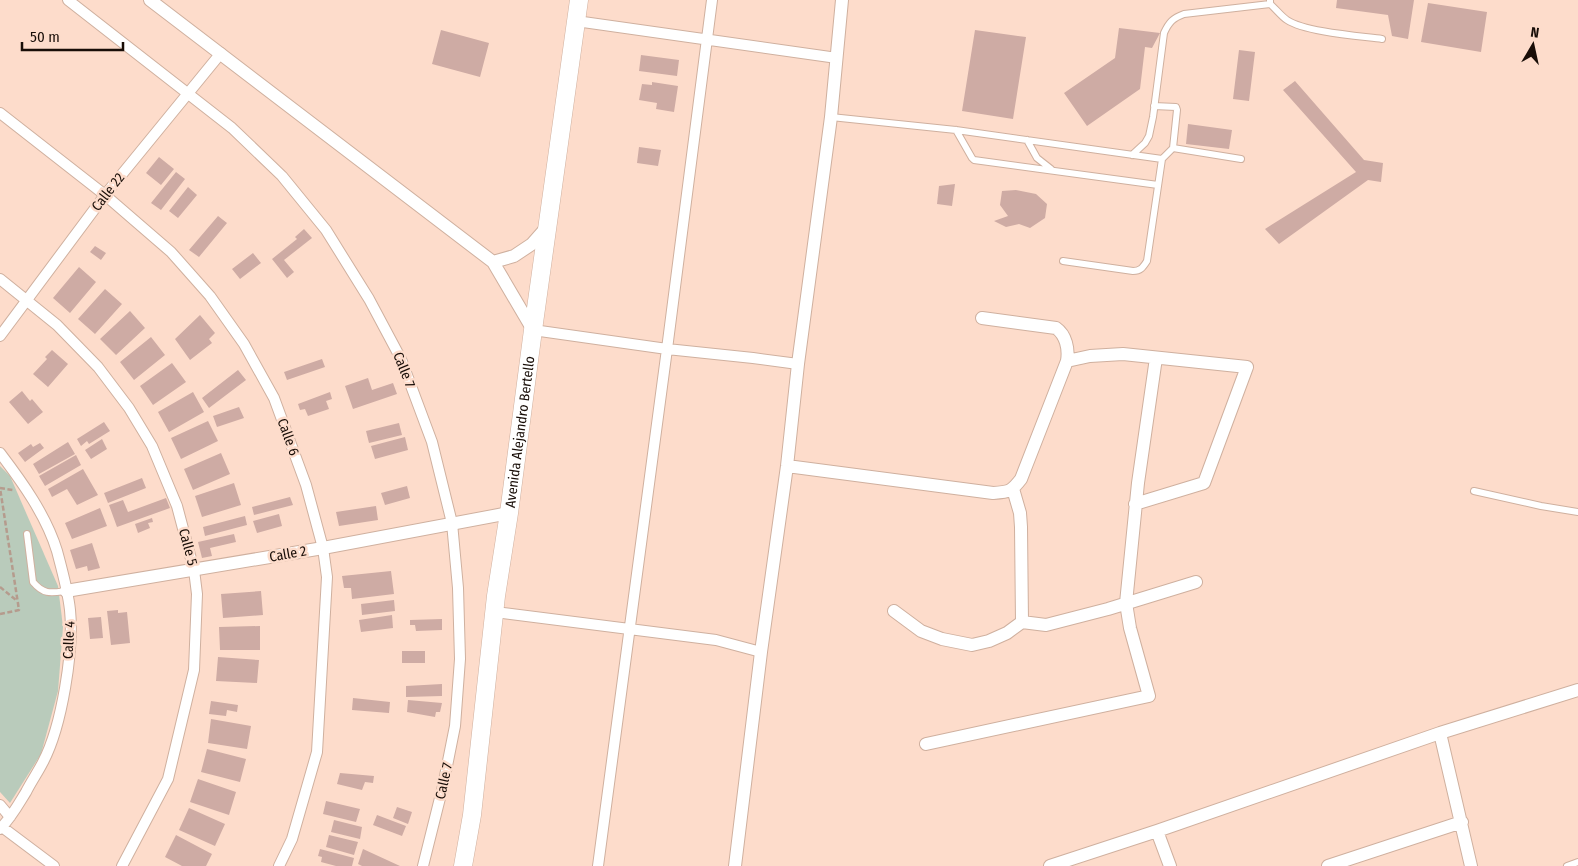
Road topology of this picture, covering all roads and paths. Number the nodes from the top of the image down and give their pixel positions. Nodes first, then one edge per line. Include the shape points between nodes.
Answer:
1 (68, 0) edge
2 (150, 0) edge
3 (579, 0) edge
4 (712, 0) edge
5 (842, 0) edge
6 (1270, 2) edge
7 (576, 21) junction
8 (708, 39) junction
9 (1382, 39) dead end
10 (221, 53) junction
11 (837, 58) junction
12 (188, 94) junction
13 (1154, 106) junction
14 (0, 113) edge
15 (831, 117) junction
16 (956, 130) junction
17 (1027, 140) junction
18 (1173, 148) junction
19 (1132, 155) junction
20 (1162, 159) junction
21 (1241, 159) dead end
22 (1052, 171) junction
23 (1158, 185) junction
24 (105, 195) junction
25 (547, 227) junction
26 (1063, 261) dead end
27 (493, 262) junction
28 (0, 279) edge
29 (26, 299) junction
30 (982, 318) dead end
31 (533, 330) junction
32 (0, 336) edge
33 (668, 349) junction
34 (1156, 358) junction
35 (1067, 361) junction
36 (798, 364) junction
37 (0, 452) edge
38 (787, 466) junction
39 (0, 488) edge
40 (1013, 489) junction
41 (1474, 491) dead end
42 (1, 502) edge
43 (1135, 504) junction
44 (1578, 512) edge
45 (509, 513) junction
46 (452, 523) junction
47 (27, 534) dead end
48 (323, 548) junction
49 (194, 570) junction
50 (1196, 582) dead end
51 (0, 587) edge
52 (66, 591) junction
53 (17, 600) junction
54 (1126, 603) junction
55 (894, 611) dead end
56 (495, 612) junction
57 (0, 614) edge
58 (1022, 622) junction
59 (629, 629) junction
60 (761, 652) junction
61 (1578, 690) edge
62 (1440, 733) junction
63 (926, 744) dead end
64 (0, 805) edge
65 (10, 817) junction
66 (1462, 822) junction
67 (1, 828) edge
68 (1158, 830) junction
69 (1578, 862) edge
70 (54, 866) edge
71 (122, 866) edge
72 (279, 866) edge
73 (423, 866) edge
74 (463, 866) edge
75 (598, 866) edge
76 (735, 866) edge
77 (1050, 866) edge
78 (1170, 866) edge
79 (1328, 866) edge
80 (1471, 866) edge
81 (1567, 866) edge

1 - 12 street, Calle 7
2 - 10 street
3 - 7 main road, Avenida Alejandro Bertello
4 - 8 street
5 - 11 street
6 - 9 lane via 1286,20 1300,26
6 - 13 lane via 1184,14 1169,22 1164,33
7 - 8 street
7 - 25 main road, Avenida Alejandro Bertello
8 - 11 street
8 - 33 street
10 - 12 street, Calle 22
10 - 27 street
11 - 15 street
12 - 24 street, Calle 22
12 - 46 street, Calle 7 via 232,128 282,176 326,230 369,299 401,359 432,442
13 - 18 lane via 1177,108
13 - 19 lane via 1148,136
14 - 24 street, Calle 6
15 - 16 lane
15 - 36 street
16 - 17 lane
16 - 22 lane via 974,160
17 - 19 lane
17 - 22 lane via 1037,158
18 - 20 lane
18 - 21 lane
19 - 20 lane
20 - 23 lane
22 - 23 lane
23 - 26 lane via 1147,260 1139,271
24 - 29 street, Calle 22
24 - 48 street, Calle 6 via 171,252 210,296 244,344 274,398 306,485
25 - 27 street via 532,244 514,256
25 - 31 main road, Avenida Alejandro Bertello
27 - 31 street
28 - 29 street, Calle 5
29 - 32 street, Calle 22
29 - 49 street, Calle 5 via 57,324 98,367 129,408 152,446 177,506
30 - 35 street via 1056,328 1064,337
31 - 33 street
31 - 45 main road, Avenida Alejandro Bertello
33 - 36 street
33 - 59 street
34 - 35 street via 1107,354
34 - 43 street
34 - 43 street via 1247,368 1204,483
35 - 40 street via 1021,479
36 - 38 street
37 - 52 street, Calle 4 via 45,522 57,550
38 - 40 street via 993,493
38 - 60 street
39 - 42 path
40 - 58 street via 1021,527
41 - 44 lane
42 - 53 path
43 - 54 street
45 - 46 street, Calle 2
45 - 56 main road, Avenida Alejandro Bertello
46 - 48 street, Calle 2
46 - 73 street, Calle 7 via 460,668 443,786
47 - 52 lane via 33,582 48,594
48 - 49 street, Calle 2
48 - 72 street, Calle 6 via 327,577 317,752 292,839
49 - 52 street, Calle 2
49 - 71 street, Calle 5 via 197,594 194,670 168,779
50 - 54 street
51 - 53 path
52 - 65 street, Calle 4 via 71,639 57,724 44,762
53 - 57 path via 19,610
54 - 58 street via 1046,625
54 - 63 street via 1149,696
55 - 58 street via 921,632 972,645 989,641
56 - 59 street
56 - 74 main road, Avenida Alejandro Bertello via 472,815
59 - 60 street via 716,640
59 - 75 street
60 - 76 street
61 - 62 street
62 - 66 street
62 - 68 street
64 - 65 street
65 - 67 street, Calle 4
66 - 79 street
66 - 80 street
67 - 70 street
68 - 77 street
68 - 78 street
69 - 81 lane

